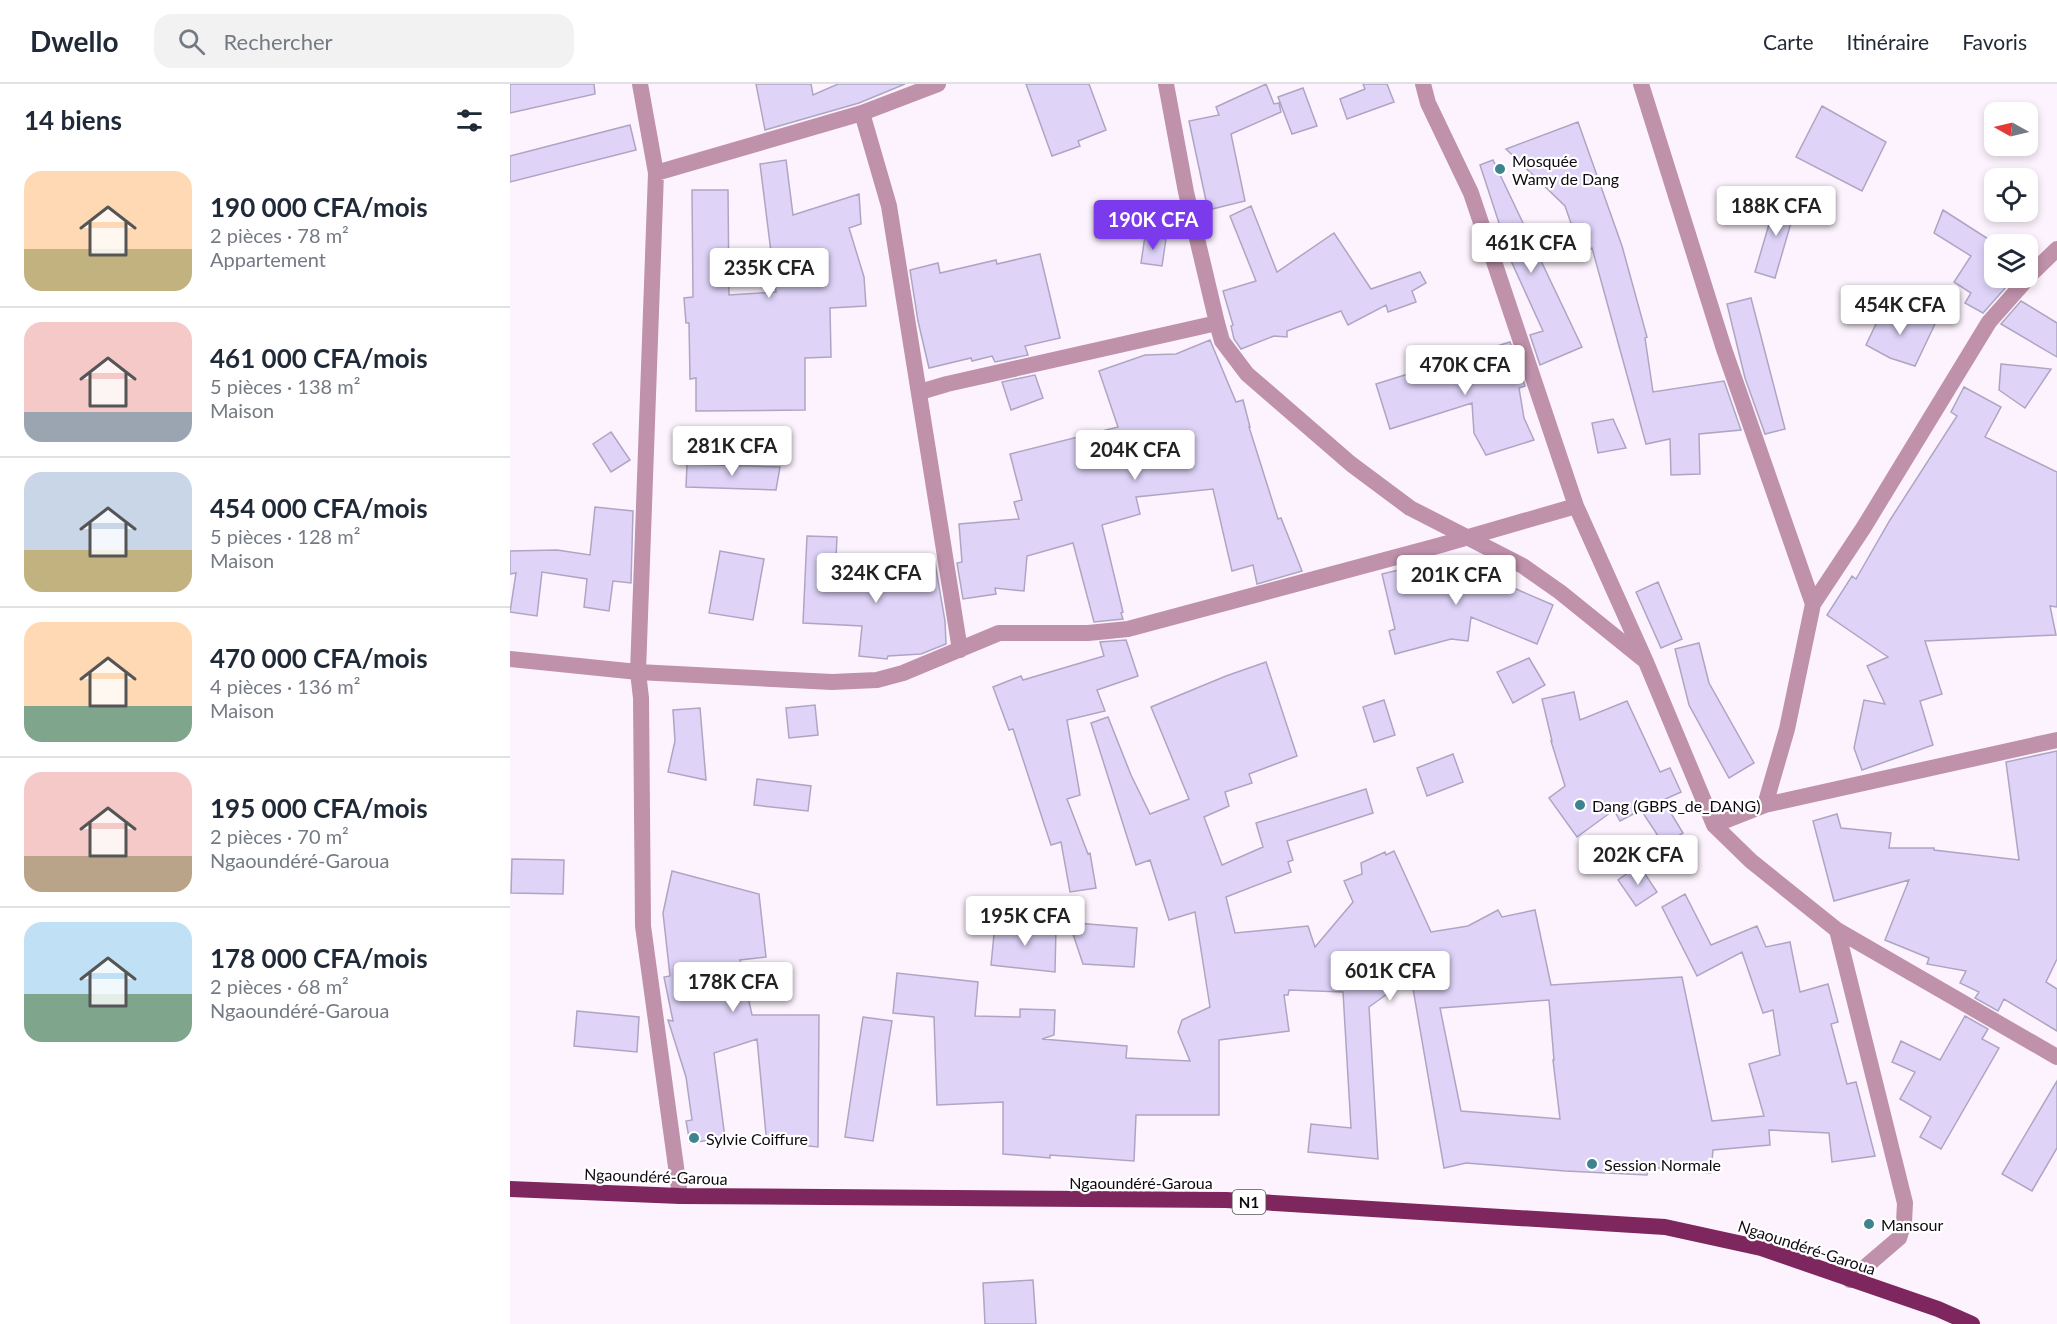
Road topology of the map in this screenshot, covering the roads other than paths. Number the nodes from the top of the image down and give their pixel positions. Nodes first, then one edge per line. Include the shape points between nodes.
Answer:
1 (640, 84) edge
2 (938, 84) edge
3 (1166, 84) edge
4 (1423, 84) edge
5 (1641, 84) edge
6 (862, 113) junction
7 (656, 173) junction
8 (2057, 249) edge
9 (2038, 267) edge
10 (2018, 288) edge
11 (1217, 323) junction
12 (920, 392) junction
13 (1576, 506) junction
14 (1468, 537) junction
15 (1813, 604) junction
16 (960, 650) junction
17 (510, 659) edge
18 (1646, 662) junction
19 (638, 672) junction
20 (2057, 740) edge
21 (1765, 805) junction
22 (1714, 825) junction
23 (1837, 930) junction
24 (2057, 1057) edge
25 (510, 1189) edge
26 (680, 1196) junction
27 (1850, 1280) junction
28 (1972, 1324) edge

1 - 7 street
2 - 6 street
3 - 11 street
4 - 13 street via 1428,103 1471,193
5 - 15 street via 1724,349
6 - 7 street
6 - 12 street via 889,206
7 - 19 street
8 - 9 street
10 - 15 street via 1989,322
11 - 12 street
11 - 14 street via 1222,341 1247,374 1287,410 1410,508
12 - 16 street
13 - 14 street
13 - 18 street
14 - 16 street via 1128,629 999,633
14 - 18 street via 1523,566
15 - 21 street via 1787,729
16 - 19 street via 877,680 832,682
17 - 19 street
18 - 22 street
19 - 26 street via 643,926
20 - 21 street
21 - 22 street
22 - 23 street via 1751,861
23 - 24 street
23 - 27 street via 1905,1203 1899,1238
25 - 26 highway, Ngaoundéré-Garoua / N1
26 - 27 highway, Ngaoundéré-Garoua / N1 via 1226,1200 1665,1227 1761,1248
27 - 28 highway, Ngaoundéré-Garoua / N1

